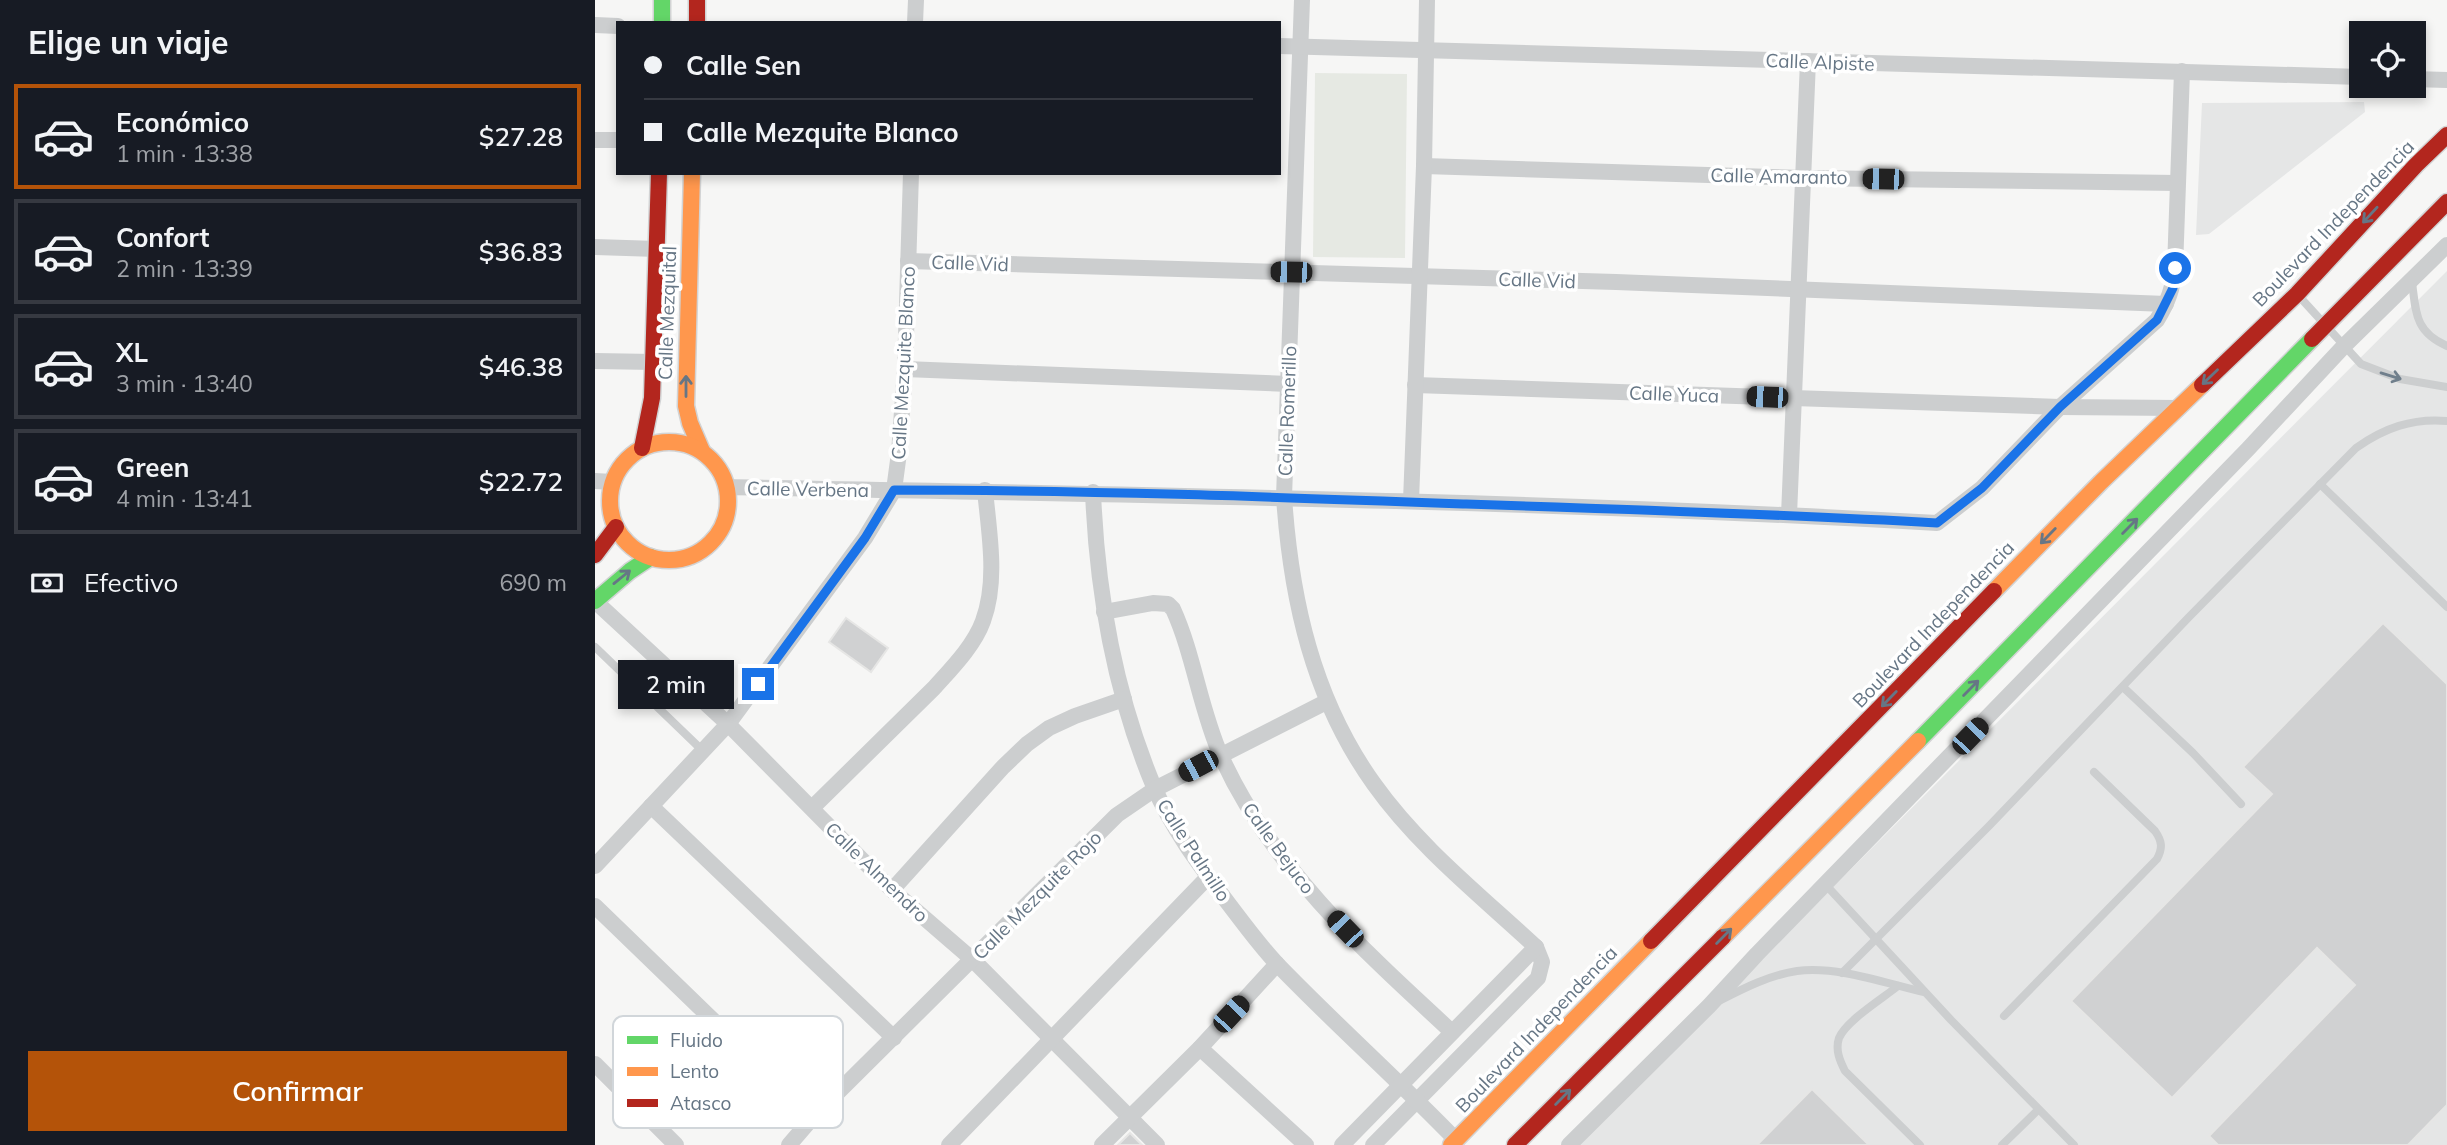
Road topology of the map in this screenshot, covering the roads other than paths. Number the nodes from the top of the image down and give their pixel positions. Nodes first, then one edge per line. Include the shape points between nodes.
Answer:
1 (662, 0) edge
2 (697, 0) edge
3 (916, 0) edge
4 (1302, 0) edge
5 (1427, 0) edge
6 (662, 21) edge
7 (697, 21) edge
8 (915, 21) edge
9 (595, 26) edge
10 (616, 26) edge
11 (1281, 46) edge
12 (1300, 47) junction
13 (1427, 51) junction
14 (1808, 61) junction
15 (2182, 71) junction
16 (2349, 77) edge
17 (2426, 79) edge
18 (2447, 80) edge
19 (2447, 135) edge
20 (595, 139) edge
21 (616, 140) edge
22 (1287, 163) edge
23 (1424, 166) junction
24 (659, 175) edge
25 (692, 175) edge
26 (911, 175) edge
27 (1803, 178) junction
28 (2177, 183) junction
29 (2447, 202) edge
30 (2447, 246) edge
31 (595, 247) edge
32 (657, 249) junction
33 (908, 261) junction
34 (1291, 272) junction
35 (1419, 276) junction
36 (2412, 282) junction
37 (1799, 289) junction
38 (2297, 294) junction
39 (2167, 304) junction
40 (2326, 327) junction
41 (2344, 346) junction
42 (2447, 346) edge
43 (595, 361) edge
44 (654, 362) junction
45 (905, 369) junction
46 (1289, 384) junction
47 (1415, 385) junction
48 (2447, 387) edge
49 (1794, 398) junction
50 (2060, 407) junction
51 (2178, 408) junction
52 (2447, 421) edge
53 (642, 448) junction
54 (702, 451) junction
55 (595, 481) edge
56 (612, 482) junction
57 (2320, 484) junction
58 (727, 487) junction
59 (894, 490) junction
60 (985, 490) junction
61 (1093, 492) junction
62 (1284, 497) junction
63 (1411, 502) junction
64 (1789, 515) junction
65 (616, 527) junction
66 (595, 555) edge
67 (651, 557) junction
68 (595, 601) edge
69 (2447, 607) edge
70 (1104, 612) junction
71 (595, 647) edge
72 (2123, 687) junction
73 (1124, 699) junction
74 (1327, 702) junction
75 (728, 724) junction
76 (703, 751) junction
77 (1220, 754) junction
78 (2094, 772) dead end
79 (1155, 789) junction
80 (2241, 804) dead end
81 (651, 806) junction
82 (812, 808) junction
83 (595, 866) edge
84 (1208, 877) junction
85 (1825, 884) junction
86 (892, 890) junction
87 (595, 906) edge
88 (1876, 940) junction
89 (1536, 947) junction
90 (973, 960) junction
91 (1277, 964) junction
92 (1842, 973) junction
93 (1898, 986) junction
94 (1925, 992) junction
95 (1709, 1006) junction
96 (709, 1016) edge
97 (2004, 1016) dead end
98 (1452, 1032) junction
99 (894, 1038) junction
100 (1052, 1041) junction
101 (1201, 1048) junction
102 (595, 1063) edge
103 (613, 1081) edge
104 (1401, 1083) junction
105 (843, 1088) edge
106 (1417, 1100) junction
107 (2038, 1110) junction
108 (1130, 1117) junction
109 (659, 1128) edge
110 (804, 1128) edge
111 (1454, 1142) edge
112 (676, 1145) edge
113 (789, 1145) edge
114 (949, 1145) edge
115 (1102, 1145) edge
116 (1157, 1145) edge
117 (1306, 1145) edge
118 (1342, 1145) edge
119 (1373, 1145) edge
120 (1515, 1145) edge
121 (1569, 1145) edge
122 (1920, 1145) edge
123 (2002, 1145) edge
124 (2074, 1145) edge

1 - 6 main road
2 - 7 main road
3 - 8 street
4 - 12 street, Calle Romerillo
5 - 13 street
9 - 10 street
11 - 12 street, Calle Alpiste
12 - 13 street, Calle Alpiste
12 - 22 street, Calle Romerillo
13 - 14 street, Calle Alpiste
13 - 23 street
14 - 15 street, Calle Alpiste
14 - 27 street
15 - 16 street, Calle Alpiste
15 - 28 street
17 - 18 street
19 -> 38 main road, Boulevard Independencia
20 - 21 street
22 - 34 street, Calle Romerillo
23 - 27 street, Calle Amaranto
23 - 35 street
24 - 32 main road, Calle Mezquital
54 -> 25 main road, Calle Mezquital via 686,406
26 - 33 street, Calle Mezquite Blanco
27 - 28 street, Calle Amaranto
27 - 37 street
28 - 39 street via 2175,268
29 - 40 main road
30 - 36 street
31 - 32 street
32 - 44 main road, Calle Mezquital
33 - 34 street, Calle Vid
33 - 45 street, Calle Mezquite Blanco
34 - 35 street, Calle Vid
34 - 46 street, Calle Romerillo
35 - 37 street, Calle Vid
35 - 47 street
36 - 41 street
36 - 42 lane via 2416,317 2429,336
37 - 39 street, Calle Vid
37 - 49 street
38 - 40 lane
38 -> 51 main road, Boulevard Independencia
39 - 50 street, Calle Verbena via 2138,339
40 - 41 lane
120 -> 40 main road
41 -> 48 lane via 2375,371
41 - 85 street
43 - 44 street
44 - 53 main road, Calle Mezquital
45 - 46 street
45 - 59 street, Calle Mezquite Blanco
46 - 62 street, Calle Romerillo
47 - 49 street, Calle Yuca
47 - 63 street
49 - 50 street, Calle Yuca
49 - 64 street
50 - 51 street, Calle Yuca
50 - 64 street, Calle Verbena via 1982,488 1937,523
51 -> 111 main road, Boulevard Independencia
52 - 57 lane via 2388,428 2356,448
53 - 54 main road via 661,442 683,443
53 - 56 main road via 624,462
54 - 58 main road
55 - 56 street
56 - 65 main road via 610,513
57 - 69 lane
57 - 72 lane
58 - 59 street, Calle Verbena
58 - 67 main road via 728,508 722,527 709,544 671,560
59 - 60 street, Calle Verbena
59 - 75 street, Calle Mezquite Blanco via 865,538
60 - 61 street, Calle Verbena
60 - 82 street via 992,560 982,623 934,688
61 - 62 street, Calle Verbena
61 - 70 street, Calle Palmillo
62 - 63 street, Calle Verbena
62 - 74 street, Calle Romerillo via 1287,544 1304,637
63 - 64 street, Calle Verbena
65 - 66 main road
65 - 67 main road via 636,550
68 -> 67 main road
68 - 75 street, Calle Almendro
70 - 73 street, Calle Palmillo
70 - 77 street, Calle Bejuco via 1153,603 1173,609
71 - 76 lane
72 - 80 lane
72 - 88 lane
73 - 79 street, Calle Palmillo
73 - 86 street via 1049,728 1027,744
74 - 77 street, Calle Mezquite Rojo
74 - 89 street, Calle Romerillo via 1375,786 1410,828
75 - 76 street, Calle Mezquite Blanco
75 - 82 street, Calle Almendro
76 - 81 street, Calle Mezquite Blanco
77 - 79 street, Calle Mezquite Rojo
77 - 98 street, Calle Bejuco via 1257,824 1313,896
78 - 97 lane via 2155,831 2161,852
79 - 84 street, Calle Palmillo
79 - 90 street, Calle Mezquite Rojo via 1076,854
81 - 83 street, Calle Mezquite Blanco
81 - 99 street
82 - 86 street, Calle Almendro
84 - 91 street, Calle Palmillo
84 - 100 street
85 - 88 lane
85 - 95 street
86 - 90 street, Calle Almendro
87 - 96 street
88 - 92 lane
88 - 94 lane
89 - 98 street
89 - 106 street via 1542,962 1538,978
90 - 99 street, Calle Mezquite Rojo
90 - 100 street, Calle Almendro
91 - 101 street
91 - 104 street, Calle Palmillo
92 - 93 lane
92 - 95 lane via 1814,970 1777,976
93 - 94 lane
93 - 122 lane via 1846,1028 1839,1039 1839,1059 1845,1071
94 - 107 lane
95 - 121 street
98 - 104 street
99 - 105 street, Calle Mezquite Rojo
100 - 108 street, Calle Almendro
100 - 114 street
101 - 108 street
101 - 117 street
102 - 103 street
104 - 106 street, Calle Palmillo
104 - 118 street
106 - 111 street, Calle Palmillo
106 - 119 street
107 - 123 lane
107 - 124 lane
108 - 115 street
108 - 116 street, Calle Almendro
109 - 112 street
110 - 113 street, Calle Mezquite Rojo

